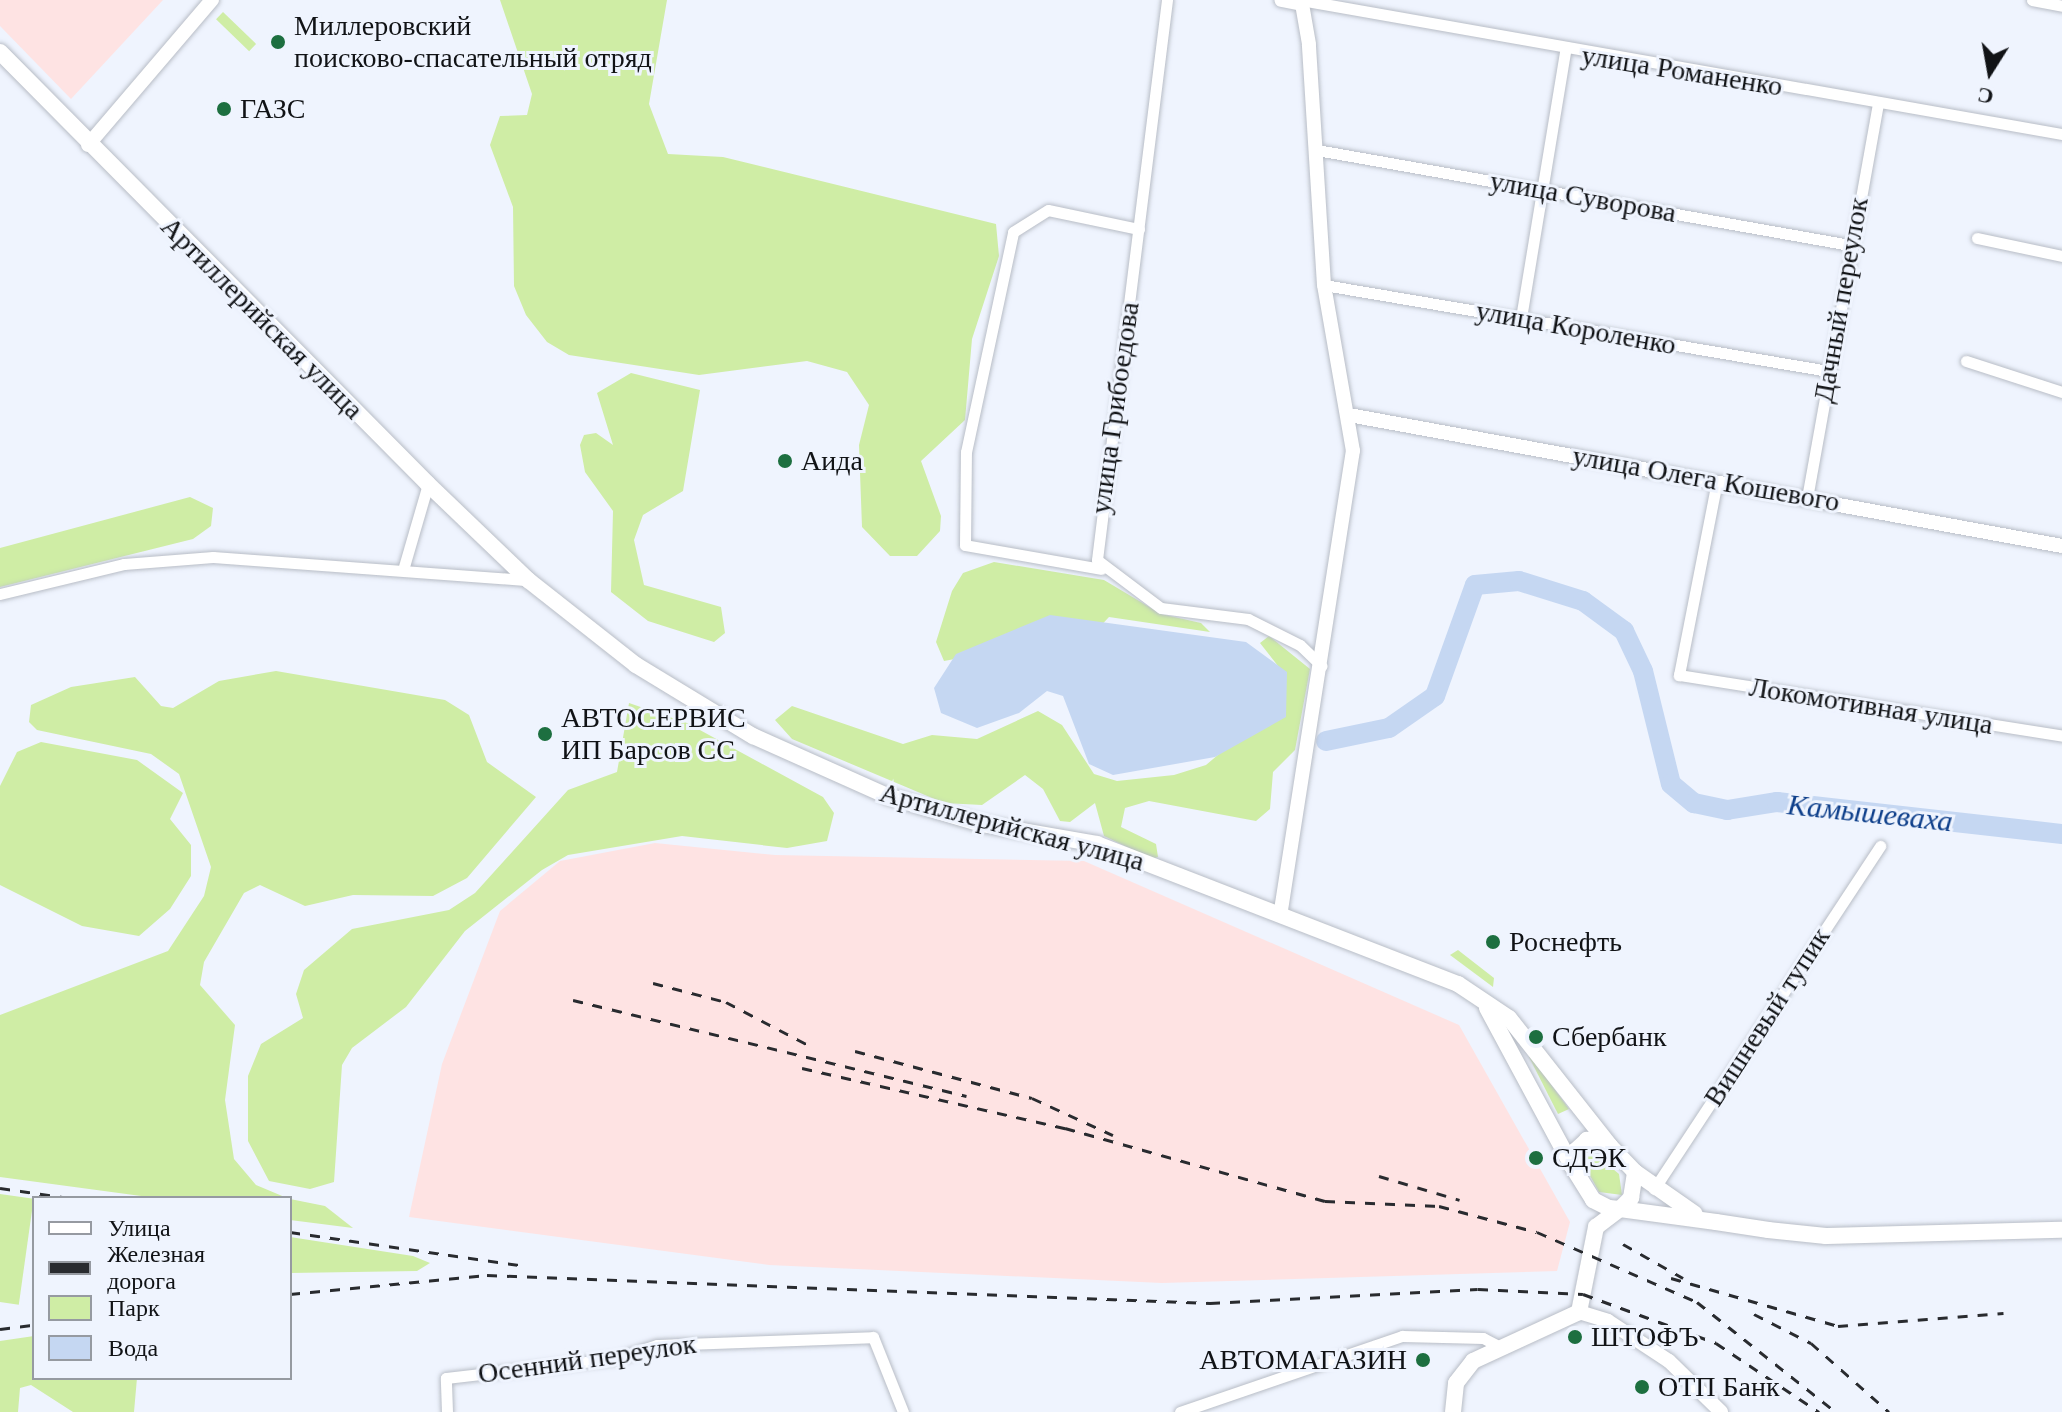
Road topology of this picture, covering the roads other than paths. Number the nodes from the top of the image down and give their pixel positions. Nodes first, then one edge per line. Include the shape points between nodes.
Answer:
1 (212, 0) edge
2 (1167, 0) edge
3 (1281, 0) edge
4 (2032, 0) edge
5 (1302, 2) edge
6 (2062, 6) edge
7 (0, 52) edge
8 (1565, 52) junction
9 (1878, 102) junction
10 (2062, 134) edge
11 (88, 145) junction
12 (1317, 150) junction
13 (1542, 190) junction
14 (1139, 229) junction
15 (1977, 238) dead end
16 (1850, 245) junction
17 (2062, 256) edge
18 (1324, 285) junction
19 (1521, 318) junction
20 (1966, 361) dead end
21 (1828, 371) junction
22 (2062, 392) edge
23 (1349, 415) junction
24 (1717, 481) junction
25 (428, 484) junction
26 (1807, 498) junction
27 (2062, 546) edge
28 (1101, 569) junction
29 (403, 570) junction
30 (528, 580) junction
31 (0, 594) edge
32 (1322, 666) junction
33 (2062, 736) edge
34 (1880, 846) dead end
35 (1281, 910) junction
36 (1481, 1000) junction
37 (1610, 1146) junction
38 (1572, 1166) junction
39 (1635, 1172) junction
40 (1654, 1189) junction
41 (1584, 1190) junction
42 (1620, 1209) junction
43 (1716, 1222) junction
44 (1596, 1227) junction
45 (2062, 1230) edge
46 (1579, 1312) junction
47 (1498, 1346) junction
48 (447, 1412) edge
49 (903, 1412) edge
50 (1180, 1412) edge
51 (1453, 1412) edge
52 (1721, 1412) edge

1 - 11 street
2 - 14 street, улица Грибоедова
3 - 5 street
4 - 6 street
5 - 8 street, улица Романенко
5 - 12 street
7 - 11 main road, Артиллерийская улица
8 - 9 street, улица Романенко
8 - 13 street
9 - 10 street, улица Романенко
9 - 16 street, Дачный переулок
11 - 25 main road, Артиллерийская улица
12 - 13 street, улица Суворова
12 - 18 street
13 - 16 street, улица Суворова
13 - 19 street
14 - 28 street, улица Грибоедова via 1097,545
14 - 28 street via 1048,210 1013,232 966,452 965,545
15 - 17 street
16 - 21 street, Дачный переулок
18 - 19 street, улица Короленко
18 - 23 street
19 - 21 street, улица Короленко
20 - 22 street
21 - 26 street, Дачный переулок
23 - 24 street, улица Олега Кошевого
23 - 32 street via 1350,487
24 - 26 street, улица Олега Кошевого
24 - 33 street, Локомотивная улица via 1679,675
25 - 29 street
25 - 30 main road, Артиллерийская улица
26 - 27 street, улица Олега Кошевого
28 - 32 street via 1161,608 1223,612 1280,633
29 - 30 street
29 - 31 street via 213,557 124,564
30 - 35 main road, Артиллерийская улица via 636,665 731,723 928,809 1097,844
32 - 35 street
34 - 40 street, Вишневый тупик
35 - 36 main road, Артиллерийская улица via 1421,967
36 - 37 main road, Артиллерийская улица via 1509,1018
36 - 38 main road
37 - 38 main road via 1580,1144
37 - 39 main road, Артиллерийская улица
38 - 41 main road
39 - 40 main road, Артиллерийская улица
39 - 42 main road via 1631,1198
40 - 43 main road, Артиллерийская улица
41 - 42 main road, Артиллерийская улица
41 - 44 main road
42 - 43 main road, Артиллерийская улица
42 - 44 main road
43 - 45 main road, Артиллерийская улица via 1826,1236
44 - 46 main road
46 - 47 main road via 1558,1328
46 - 52 street via 1608,1321 1669,1361
47 - 50 street via 1483,1338 1402,1336
47 - 51 main road via 1456,1383
48 - 49 street, Осенний переулок via 446,1378 618,1358 657,1345 873,1337

